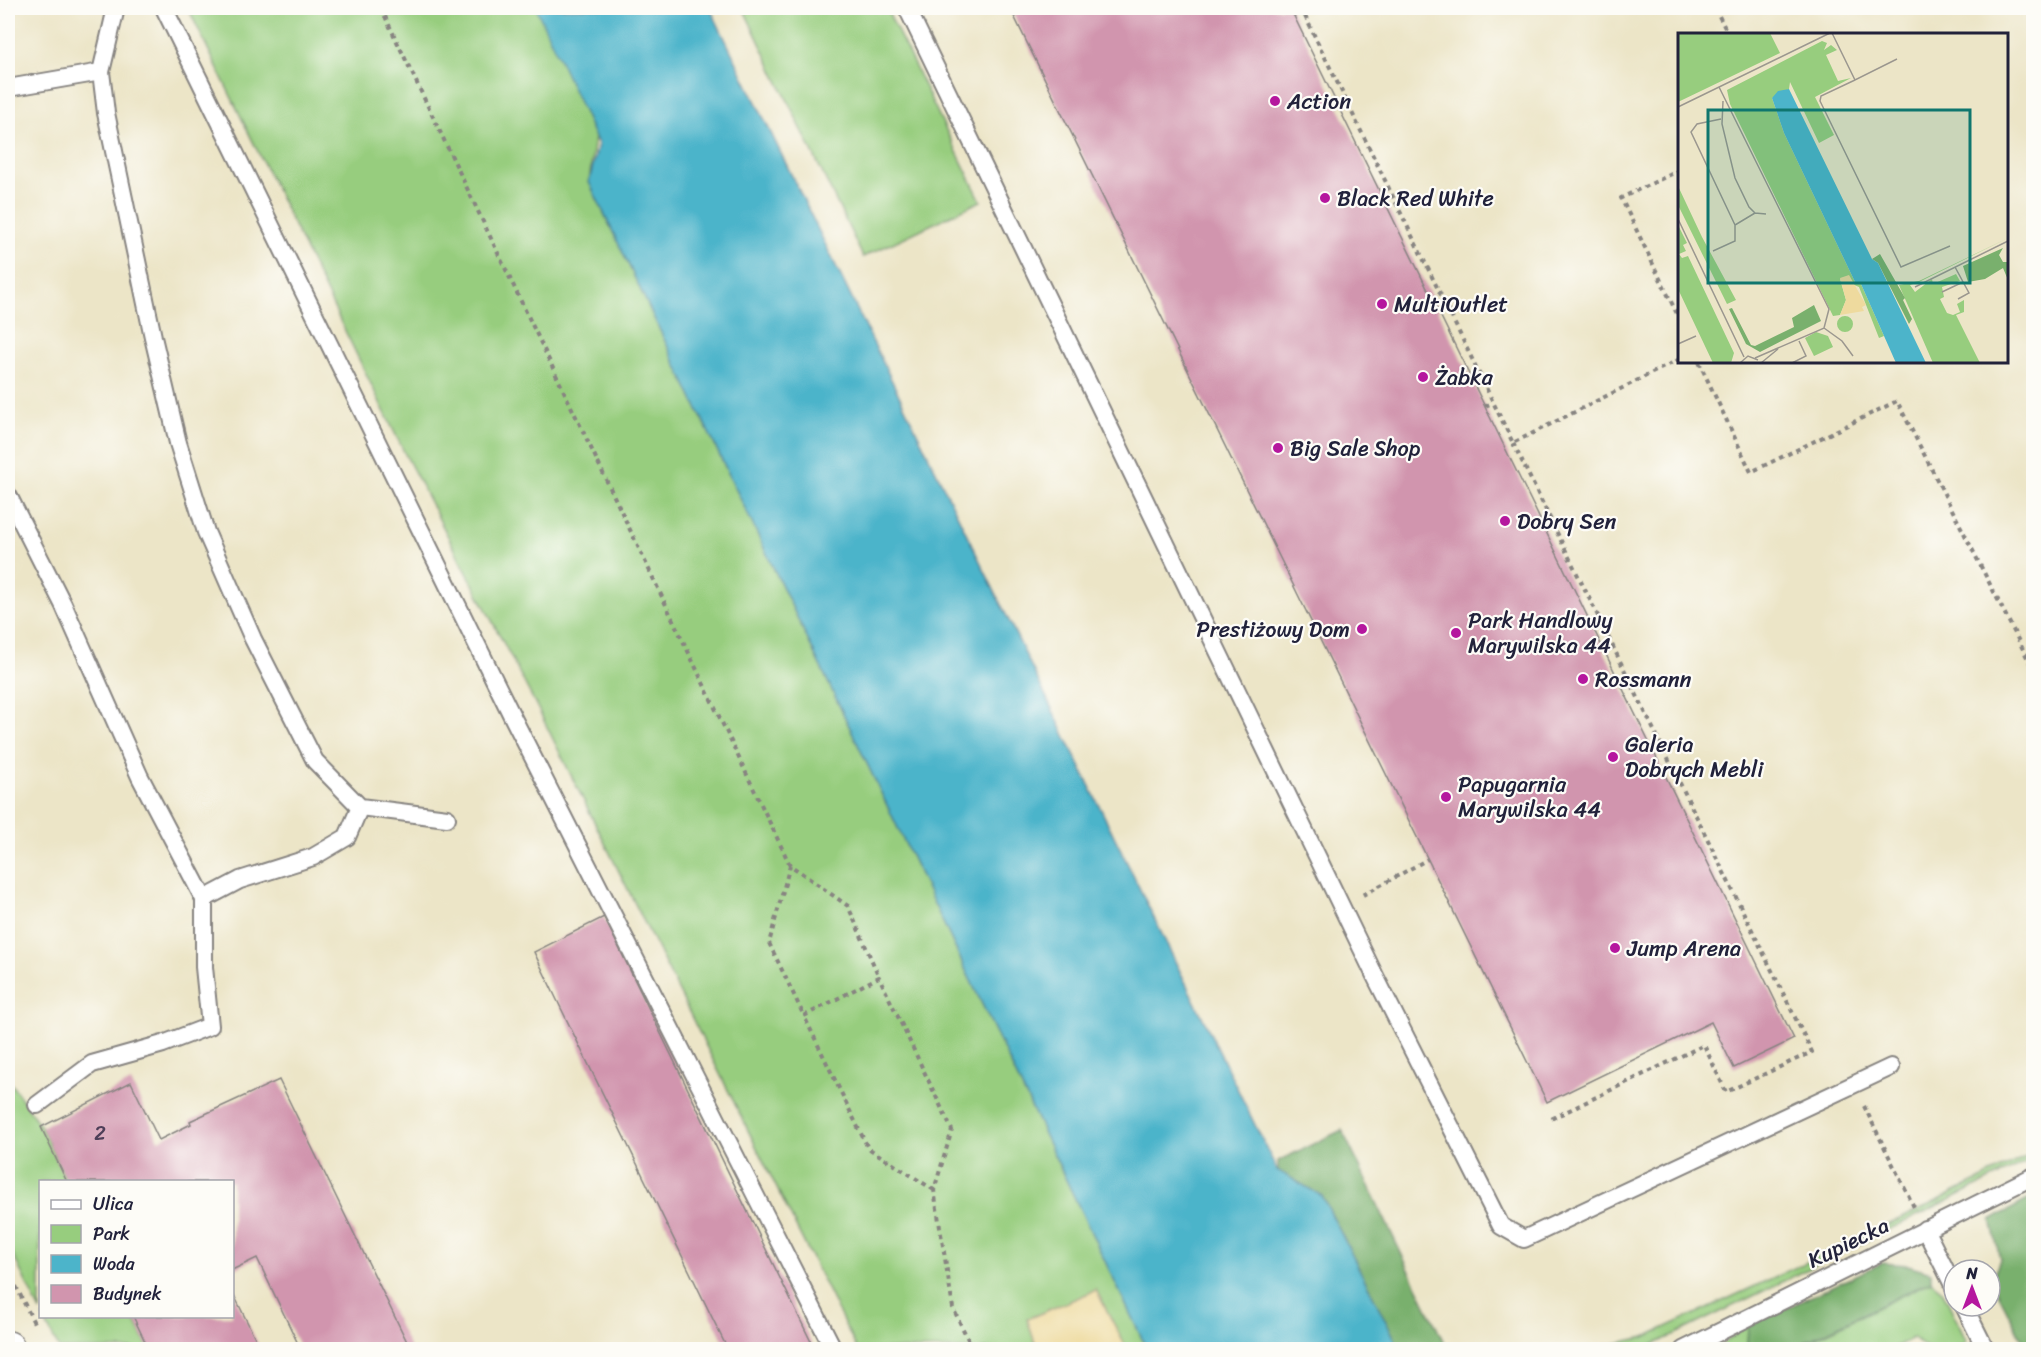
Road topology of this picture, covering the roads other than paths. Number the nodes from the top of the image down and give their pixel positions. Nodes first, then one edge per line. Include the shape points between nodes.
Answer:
1 (116, 8) edge
2 (164, 8) edge
3 (907, 8) edge
4 (101, 72) junction
5 (8, 87) edge
6 (8, 495) edge
7 (360, 807) junction
8 (447, 818) dead end
9 (204, 899) junction
10 (1891, 1067) dead end
11 (37, 1104) dead end
12 (2034, 1176) edge
13 (1925, 1229) junction
14 (1942, 1263) edge
15 (1970, 1318) edge
16 (1986, 1349) edge
17 (834, 1350) edge
18 (1683, 1350) edge

1 - 4 lane
2 - 17 lane via 514,720
3 - 10 lane via 1342,907 1501,1226 1524,1239
4 - 5 lane
4 - 7 lane via 153,337 178,443 206,532 253,639 315,761
6 - 9 lane via 63,604 140,777
7 - 8 lane
7 - 9 lane via 346,837 338,842 313,856 240,879
9 - 11 lane via 204,967 210,1026 92,1064
12 - 13 lane, Kupiecka
13 - 14 lane
13 - 18 lane, Kupiecka
15 - 16 lane

